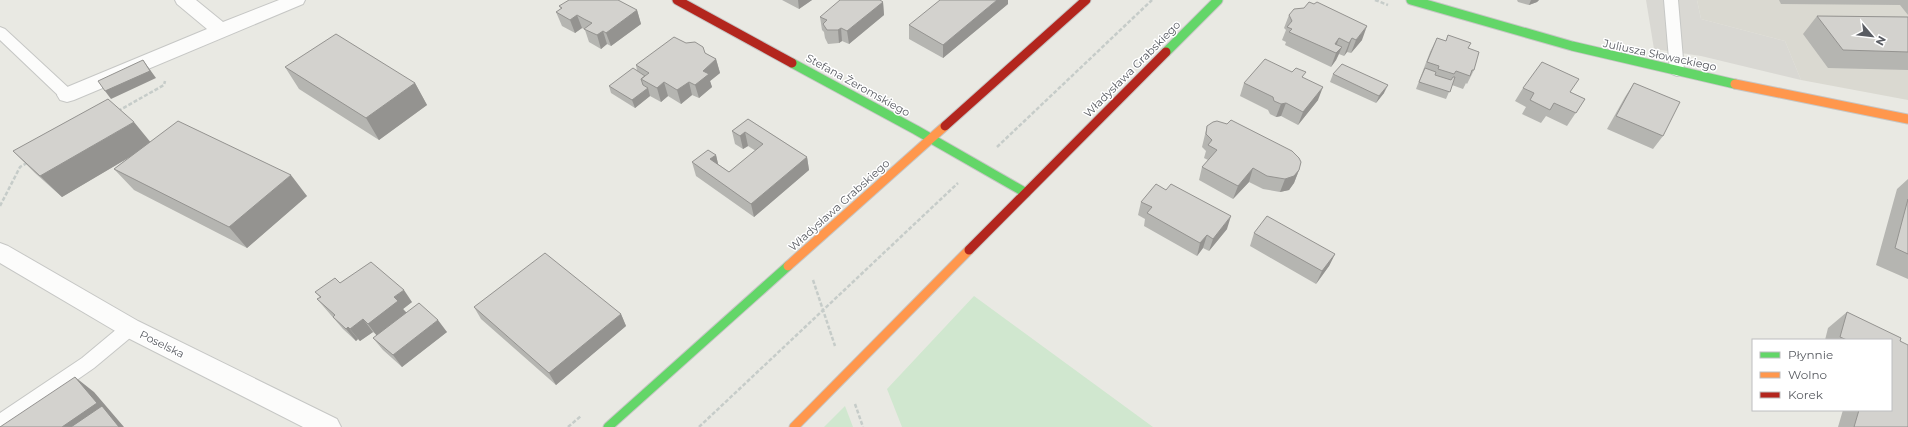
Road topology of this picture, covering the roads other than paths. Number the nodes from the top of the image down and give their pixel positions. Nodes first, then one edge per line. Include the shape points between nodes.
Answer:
1 (184, 0) edge
2 (296, 0) edge
3 (677, 0) edge
4 (1086, 0) edge
5 (1218, 0) edge
6 (1411, 0) edge
7 (1671, 0) edge
8 (221, 30) junction
9 (0, 32) edge
10 (1678, 70) junction
11 (67, 95) joint
12 (1908, 119) edge
13 (931, 139) junction
14 (1026, 193) junction
15 (0, 252) edge
16 (130, 328) junction
17 (0, 422) edge
18 (328, 427) edge
19 (608, 427) edge
20 (794, 427) edge

1 - 8 street
2 - 8 street
3 - 13 street, Stefana Żeromskiego
4 - 13 street, Władysława Grabskiego
5 - 14 street, Władysława Grabskiego
6 - 10 street, Juliusza Słowackiego via 1470,20 1554,43
7 - 10 lane
8 - 11 street
9 - 11 lane
10 - 12 street, Juliusza Słowackiego
13 - 14 street, Stefana Żeromskiego
13 - 19 street, Władysława Grabskiego
14 - 20 street, Władysława Grabskiego
15 - 16 street, Poselska
16 - 17 lane via 88,363
16 - 18 street, Poselska

